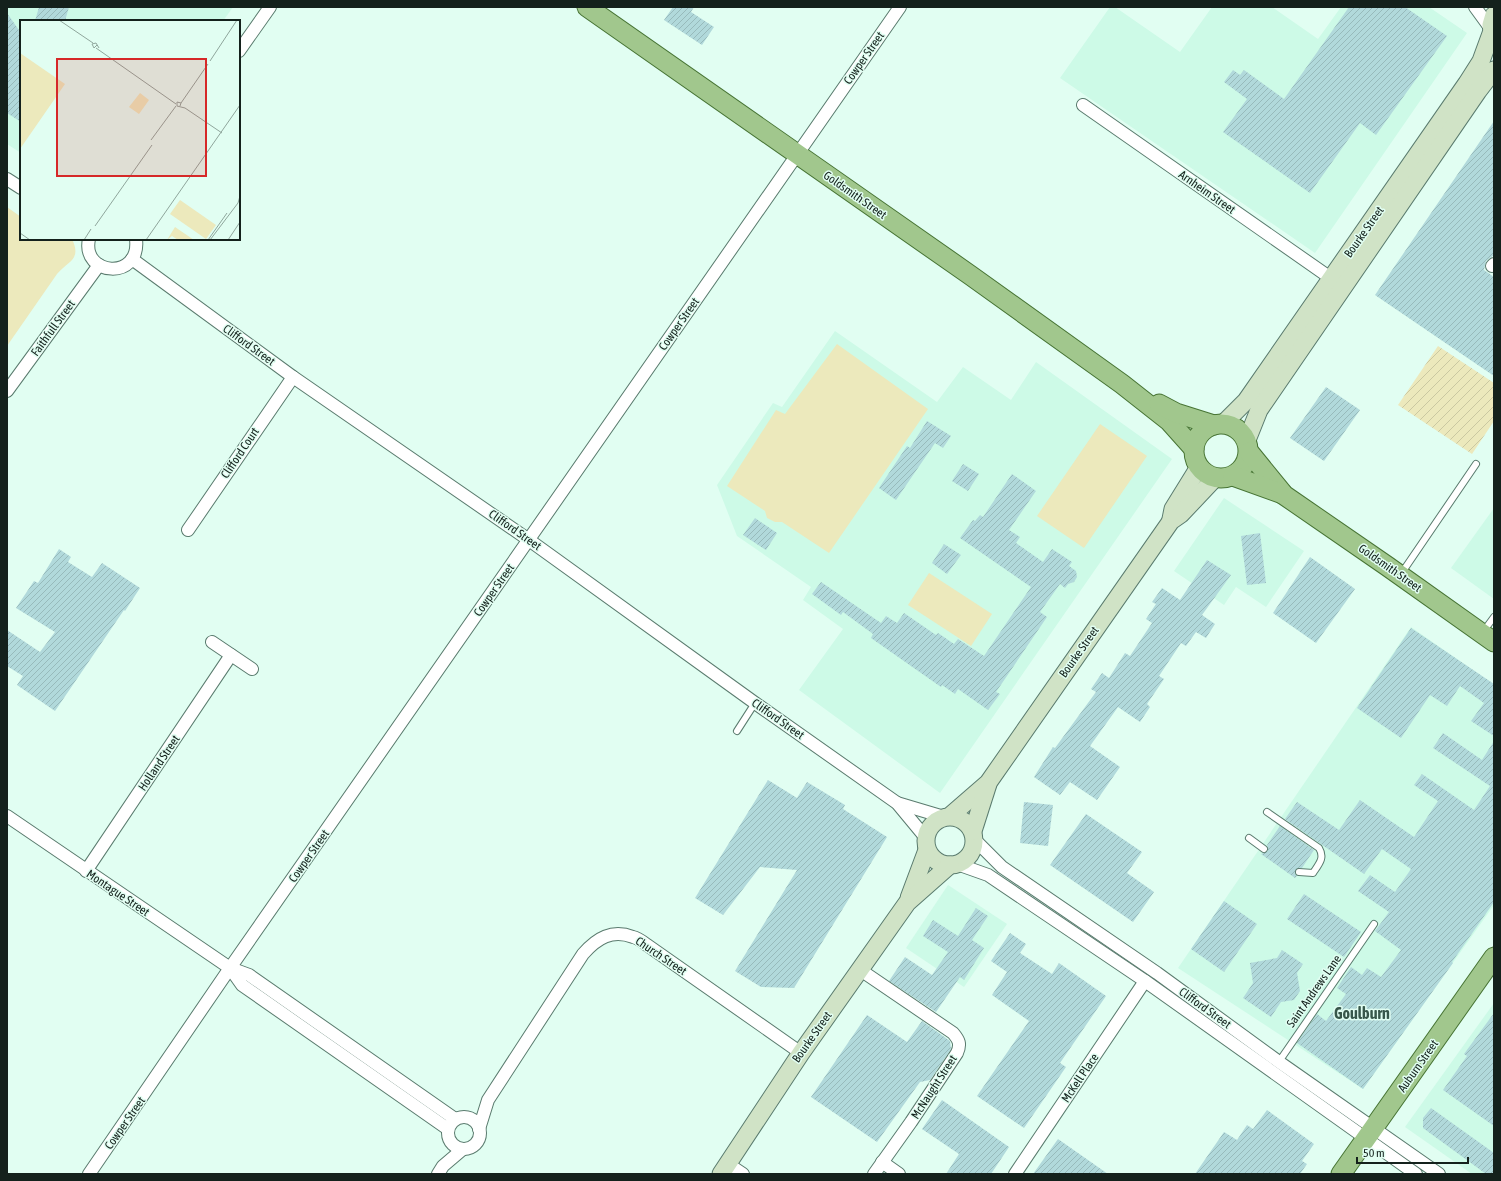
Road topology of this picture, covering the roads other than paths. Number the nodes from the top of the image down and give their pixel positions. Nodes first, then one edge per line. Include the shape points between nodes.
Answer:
1 (270, 7) edge
2 (587, 7) edge
3 (1475, 7) edge
4 (896, 9) edge
5 (1493, 28) edge
6 (240, 50) edge
7 (1494, 70) edge
8 (1083, 105) dead end
9 (798, 154) junction
10 (7, 179) edge
11 (20, 187) edge
12 (89, 240) edge
13 (136, 240) edge
14 (132, 259) junction
15 (99, 265) junction
16 (1332, 279) junction
17 (293, 377) junction
18 (1122, 384) junction
19 (7, 391) edge
20 (1218, 424) junction
21 (1248, 446) junction
22 (1194, 449) junction
23 (1476, 464) dead end
24 (1199, 467) junction
25 (1224, 477) junction
26 (1284, 495) junction
27 (1171, 521) junction
28 (188, 530) dead end
29 (529, 540) junction
30 (1400, 575) junction
31 (1494, 617) edge
32 (1488, 638) edge
33 (212, 642) dead end
34 (231, 655) junction
35 (252, 669) dead end
36 (755, 703) junction
37 (737, 731) dead end
38 (988, 783) junction
39 (897, 803) junction
40 (1267, 812) dead end
41 (7, 816) edge
42 (947, 816) junction
43 (974, 835) junction
44 (1249, 838) dead end
45 (927, 844) junction
46 (1264, 848) dead end
47 (954, 864) junction
48 (86, 871) junction
49 (1300, 872) dead end
50 (907, 903) junction
51 (1374, 924) dead end
52 (1128, 954) junction
53 (1494, 957) edge
54 (1121, 964) junction
55 (230, 968) junction
56 (860, 969) junction
57 (1157, 973) junction
58 (1494, 976) edge
59 (1147, 982) junction
60 (333, 1041) junction
61 (801, 1053) junction
62 (364, 1056) junction
63 (358, 1066) junction
64 (1276, 1066) junction
65 (407, 1086) junction
66 (400, 1096) junction
67 (488, 1100) junction
68 (461, 1118) junction
69 (448, 1129) junction
70 (479, 1129) junction
71 (1375, 1136) junction
72 (450, 1143) junction
73 (463, 1149) junction
74 (882, 1162) junction
75 (725, 1169) edge
76 (440, 1170) edge
77 (89, 1174) edge
78 (743, 1174) edge
79 (874, 1174) edge
80 (899, 1174) edge
81 (1015, 1174) edge
82 (1341, 1174) edge
83 (1356, 1174) edge
84 (1416, 1174) edge
85 (1439, 1174) edge

1 - 6 street
2 - 9 main road, Goldsmith Street
3 - 5 street
4 - 9 street, Cowper Street
5 - 16 main road, Bourke Street via 1477,68
7 - 21 main road, Bourke Street via 1259,410
8 - 16 street, Arnheim Street
9 - 18 main road, Goldsmith Street
9 - 29 street, Cowper Street
10 - 11 street
12 - 15 street via 90,254
13 - 14 street via 137,246
14 - 15 street via 120,268 105,268
14 - 17 street, Clifford Street
15 - 19 street, Faithfull Street
16 - 20 main road, Bourke Street via 1246,401
17 - 28 street, Clifford Court
17 - 29 street, Clifford Street
18 - 20 main road, Goldsmith Street via 1176,413
18 - 22 main road, Goldsmith Street via 1169,421
20 - 21 main road via 1237,428
20 - 22 main road via 1202,431
21 - 25 main road via 1244,466 1239,472
21 - 26 main road, Goldsmith Street
22 - 24 main road
23 - 30 lane
24 - 25 main road via 1204,472
24 - 27 main road, Bourke Street via 1173,509
25 - 26 main road, Goldsmith Street
25 - 27 main road, Bourke Street
26 - 30 main road, Goldsmith Street
27 - 38 main road, Bourke Street
29 - 36 street, Clifford Street
29 - 55 street, Cowper Street
30 - 32 main road, Goldsmith Street
31 - 32 lane
33 - 34 street
34 - 35 street
34 - 48 street, Holland Street
36 - 37 lane
36 - 39 street, Clifford Street
38 - 42 main road, Bourke Street
38 - 43 main road, Bourke Street
39 - 42 street, Clifford Street
39 - 45 street, Clifford Street
40 - 49 lane via 1319,848 1322,853 1322,859 1314,873
41 - 48 street, Montague Street
42 - 43 main road via 964,820
42 - 45 main road via 936,820 930,826
43 - 47 main road via 974,847 970,854 965,860
43 - 52 street, Clifford Street via 1002,867
44 - 46 lane
45 - 47 main road via 937,861
45 - 50 main road, Bourke Street
47 - 50 main road, Bourke Street
47 - 54 street, Clifford Street via 988,875
48 - 55 street, Montague Street
50 - 56 main road, Bourke Street
51 - 64 lane, Saint Andrews Lane
52 - 54 street
52 - 57 street, Clifford Street
53 - 71 main road, Auburn Street
54 - 59 street, Clifford Street
55 - 60 street, Montague Street via 249,975
55 - 77 street, Cowper Street
56 - 61 main road, Bourke Street
56 - 74 street, McNaught Street via 953,1033 960,1046
57 - 59 street, McKell Place
57 - 64 street, Clifford Street
58 - 71 main road, Auburn Street
59 - 64 street, Clifford Street
59 - 81 street, McKell Place
60 - 62 street, Montague Street
60 - 63 street, Montague Street
61 - 67 street, Church Street via 640,941 619,934 604,936 583,954
61 - 75 main road, Bourke Street
62 - 63 street
62 - 65 street, Montague Street
63 - 66 street, Montague Street
64 - 71 street, Clifford Street
65 - 66 street
65 - 68 street, Montague Street
66 - 69 street, Montague Street
67 - 68 street, Church Street
67 - 70 street, Church Street
68 - 69 street via 450,1124
68 - 70 street via 476,1122
69 - 72 street
70 - 73 street via 480,1136 476,1143 471,1148
71 - 82 main road, Auburn Street
71 - 83 main road, Auburn Street
71 - 84 street, Clifford Street
71 - 85 street, Clifford Street
72 - 73 street
72 - 76 street
73 - 76 street
74 - 79 street, McNaught Street
74 - 80 street
75 - 78 street

